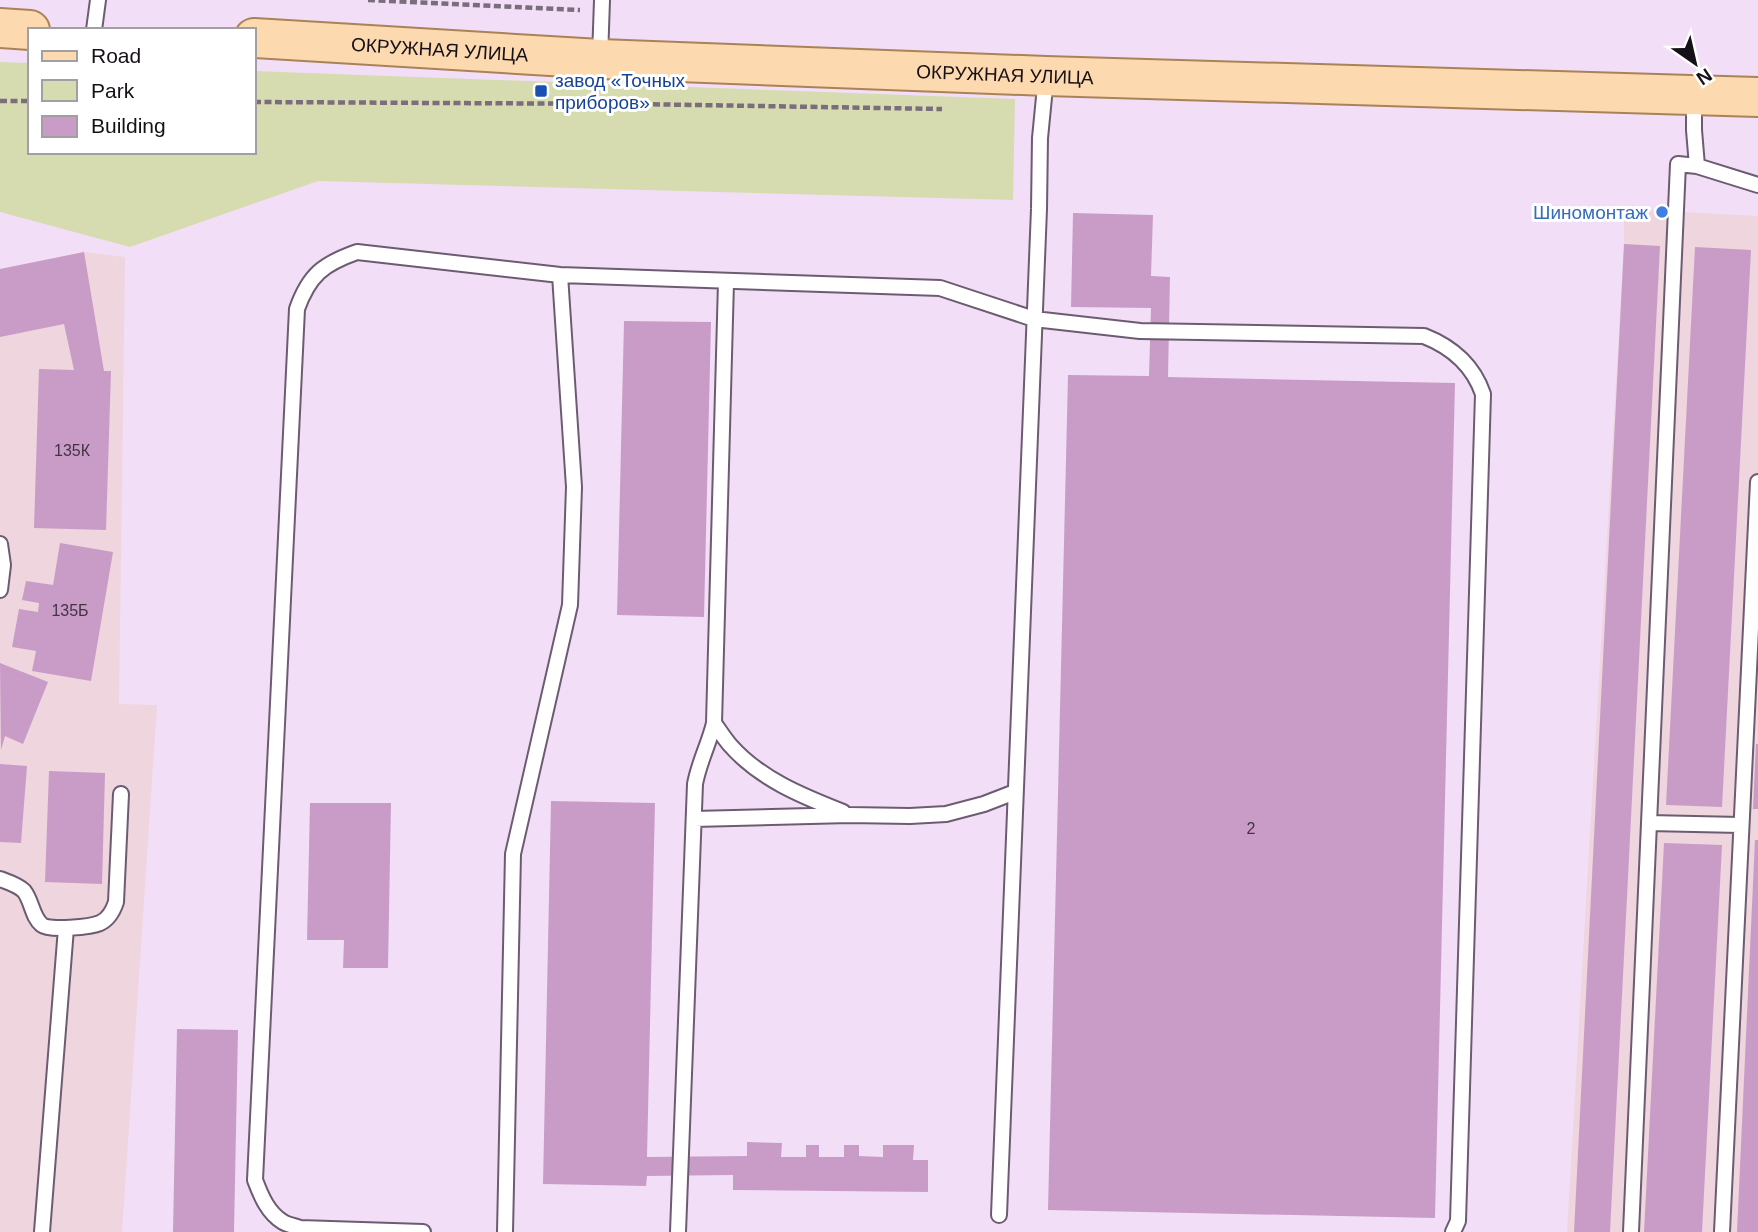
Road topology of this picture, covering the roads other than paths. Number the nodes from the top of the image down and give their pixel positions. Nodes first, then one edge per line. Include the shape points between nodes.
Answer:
1 (98, 0) edge
2 (601, 5) edge
3 (0, 28) edge
4 (94, 28) edge
5 (28, 30) edge
6 (256, 38) edge
7 (600, 59) junction
8 (1046, 76) junction
9 (1695, 95) junction
10 (1758, 97) edge
11 (1697, 166) junction
12 (1758, 185) edge
13 (560, 275) junction
14 (726, 282) junction
15 (1034, 318) junction
16 (1758, 482) edge
17 (0, 544) edge
18 (0, 590) edge
19 (714, 723) junction
20 (1015, 792) junction
21 (121, 794) dead end
22 (849, 814) junction
23 (694, 819) junction
24 (1649, 823) junction
25 (1740, 824) junction
26 (0, 879) edge
27 (66, 928) junction
28 (999, 1215) dead end
29 (43, 1232) edge
30 (423, 1232) edge
31 (505, 1232) edge
32 (678, 1232) edge
33 (1453, 1232) edge
34 (1631, 1232) edge
35 (1722, 1232) edge

1 - 4 lane
2 - 7 lane
3 - 5 main road
6 - 7 main road, ОКРУЖНАЯ УЛИЦА
7 - 8 main road, ОКРУЖНАЯ УЛИЦА
8 - 9 main road, ОКРУЖНАЯ УЛИЦА
8 - 15 lane
9 - 10 main road, ОКРУЖНАЯ УЛИЦА
9 - 11 lane
11 - 12 lane
11 - 24 lane via 1678,164
13 - 14 lane
13 - 30 lane via 357,252 320,271 304,289 297,309 255,1180 271,1212 300,1228
13 - 31 lane via 574,487 570,605 513,854
14 - 15 lane via 940,288
14 - 19 lane
15 - 20 lane
15 - 33 lane via 1140,331 1424,336 1447,346 1480,383 1483,408 1458,1221
16 - 25 lane
17 - 18 lane
19 - 22 lane via 743,757 770,778
19 - 23 lane via 698,766
20 - 22 lane via 946,814
20 - 28 lane
21 - 27 lane via 116,902 100,923
22 - 23 lane
23 - 32 lane
24 - 25 lane
24 - 34 lane
25 - 35 lane
26 - 27 lane via 24,892 44,927
27 - 29 lane

